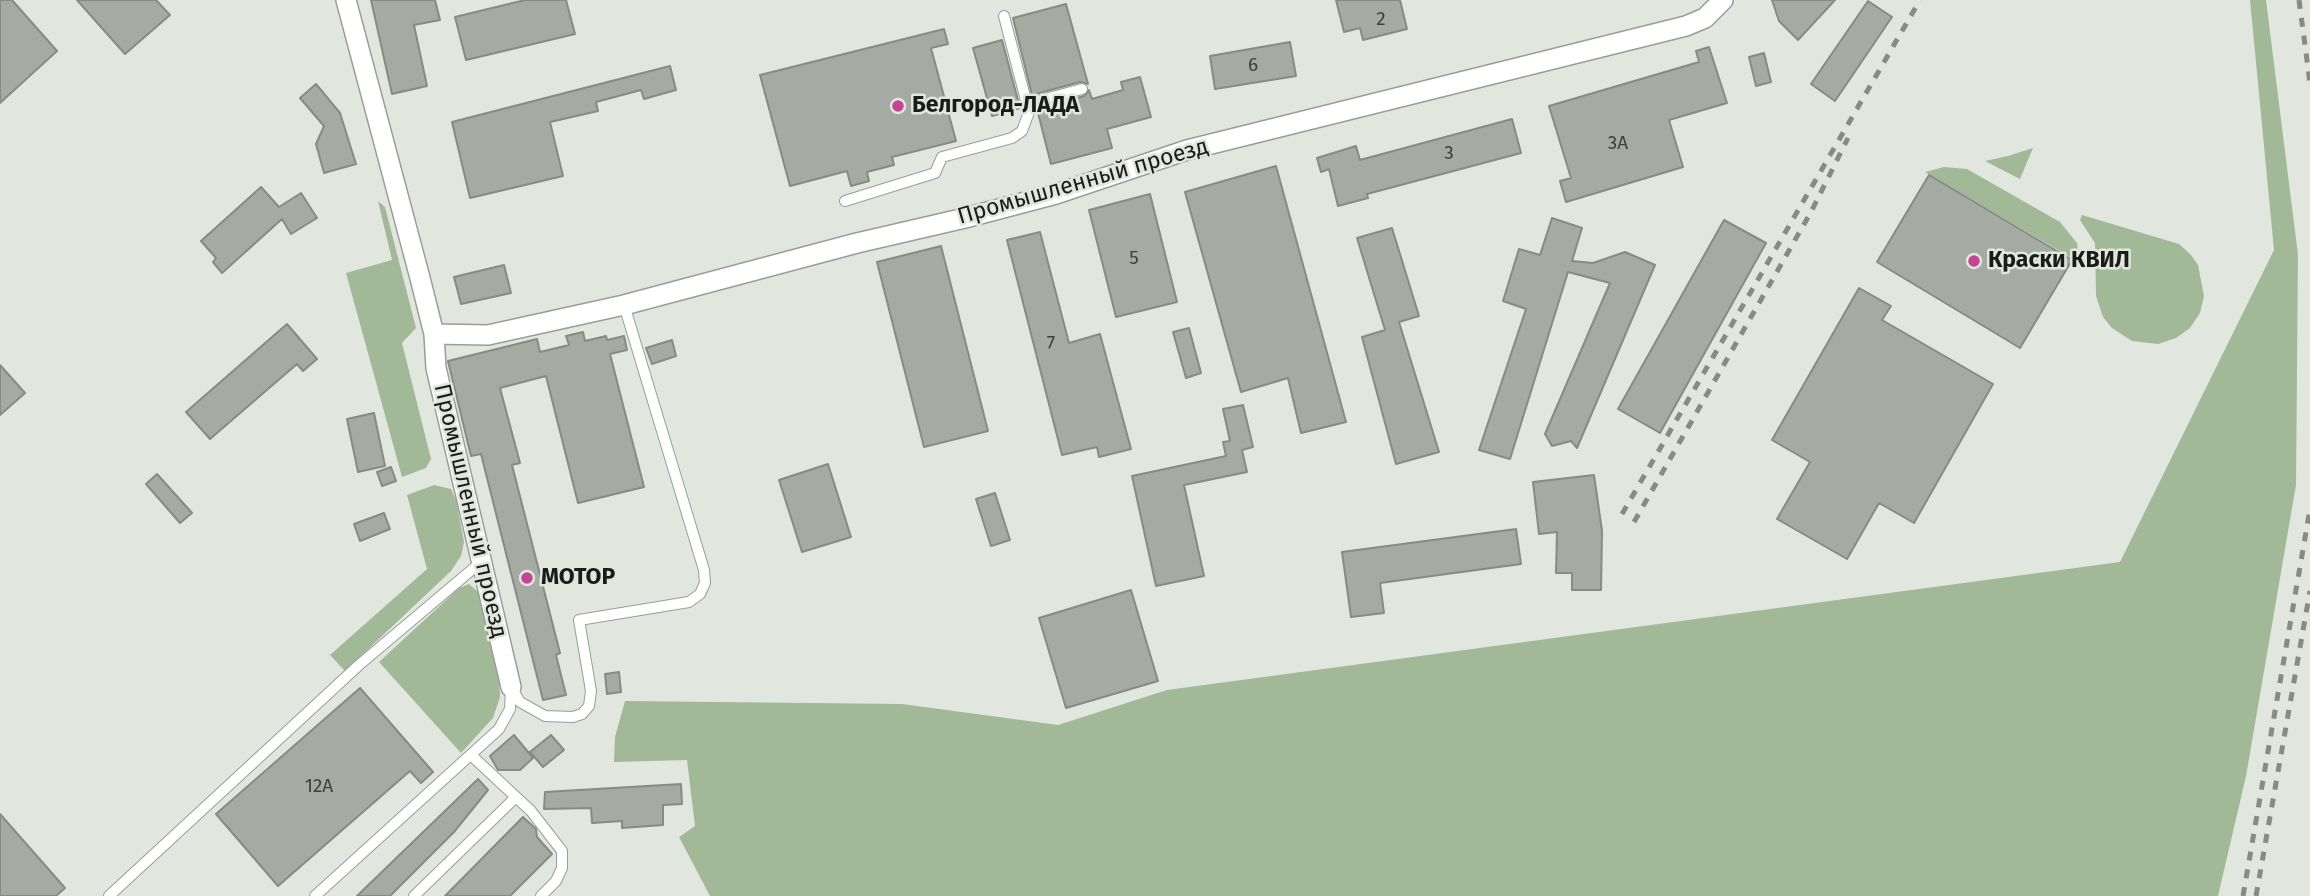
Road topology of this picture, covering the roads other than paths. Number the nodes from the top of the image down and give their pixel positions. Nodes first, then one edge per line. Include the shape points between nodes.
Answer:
1 (346, 0) edge
2 (1723, 0) edge
3 (1004, 16) dead end
4 (1082, 89) dead end
5 (1027, 104) junction
6 (845, 201) dead end
7 (624, 305) junction
8 (434, 334) junction
9 (483, 560) junction
10 (511, 687) junction
11 (472, 757) junction
12 (516, 797) junction
13 (109, 896) edge
14 (315, 896) edge
15 (414, 896) edge
16 (541, 896) edge

1 - 8 street, Промышленный проезд
2 - 7 street, Промышленный проезд via 1705,18 1686,26 1187,150 1056,194
3 - 5 lane
4 - 5 lane
5 - 6 lane via 1028,121 1012,138 942,157 935,173
7 - 8 street, Промышленный проезд via 488,335
7 - 10 lane via 705,583 689,602 579,620 591,691 589,706 582,713 545,716 520,702
8 - 9 street, Промышленный проезд via 436,368
9 - 10 street, Промышленный проезд
9 - 13 lane via 359,665
10 - 11 lane via 505,720
11 - 12 lane
11 - 14 lane
12 - 15 lane
12 - 16 lane via 562,851 556,881

